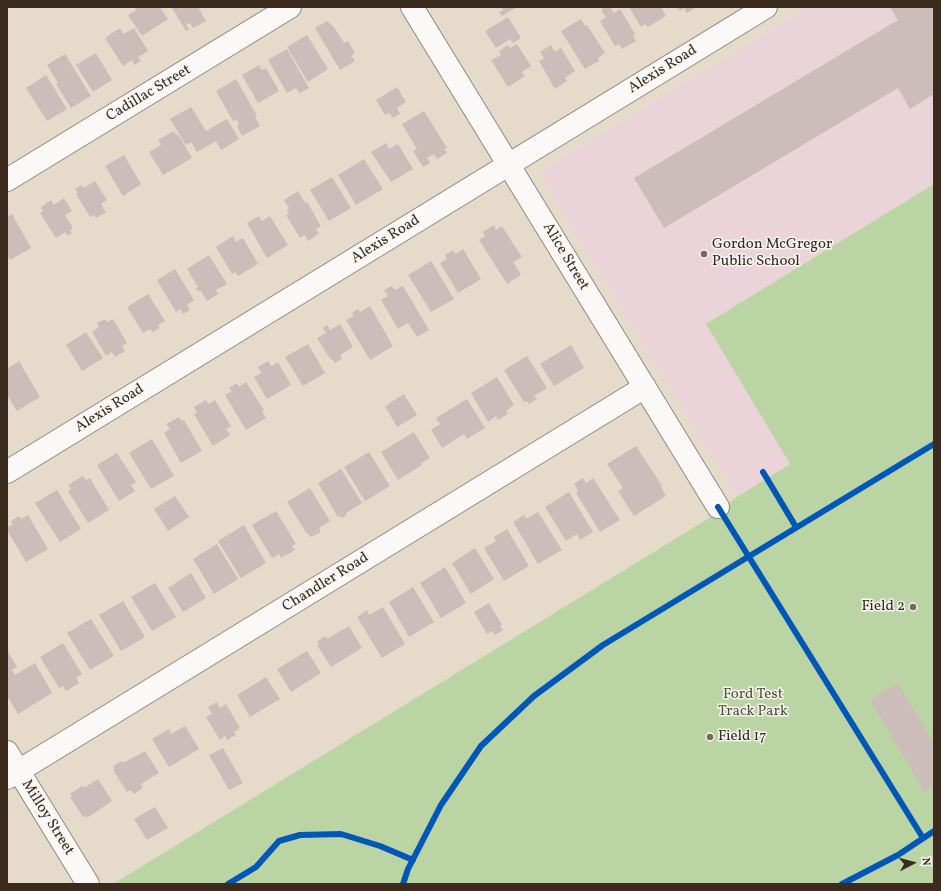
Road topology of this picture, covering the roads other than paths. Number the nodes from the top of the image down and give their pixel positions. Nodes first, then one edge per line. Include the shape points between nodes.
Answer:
1 (290, 7) edge
2 (412, 7) edge
3 (766, 7) edge
4 (509, 165) junction
5 (7, 180) edge
6 (645, 387) junction
7 (7, 472) edge
8 (718, 507) dead end
9 (7, 752) edge
10 (13, 775) edge
11 (88, 884) edge

1 - 5 street, Cadillac Street
2 - 4 street, Alice Street
3 - 4 street, Alexis Road
4 - 6 street, Alice Street
4 - 7 street, Alexis Road
6 - 8 street, Alice Street
6 - 10 street, Chandler Road
9 - 10 street, Milloy Street
10 - 11 street, Milloy Street

